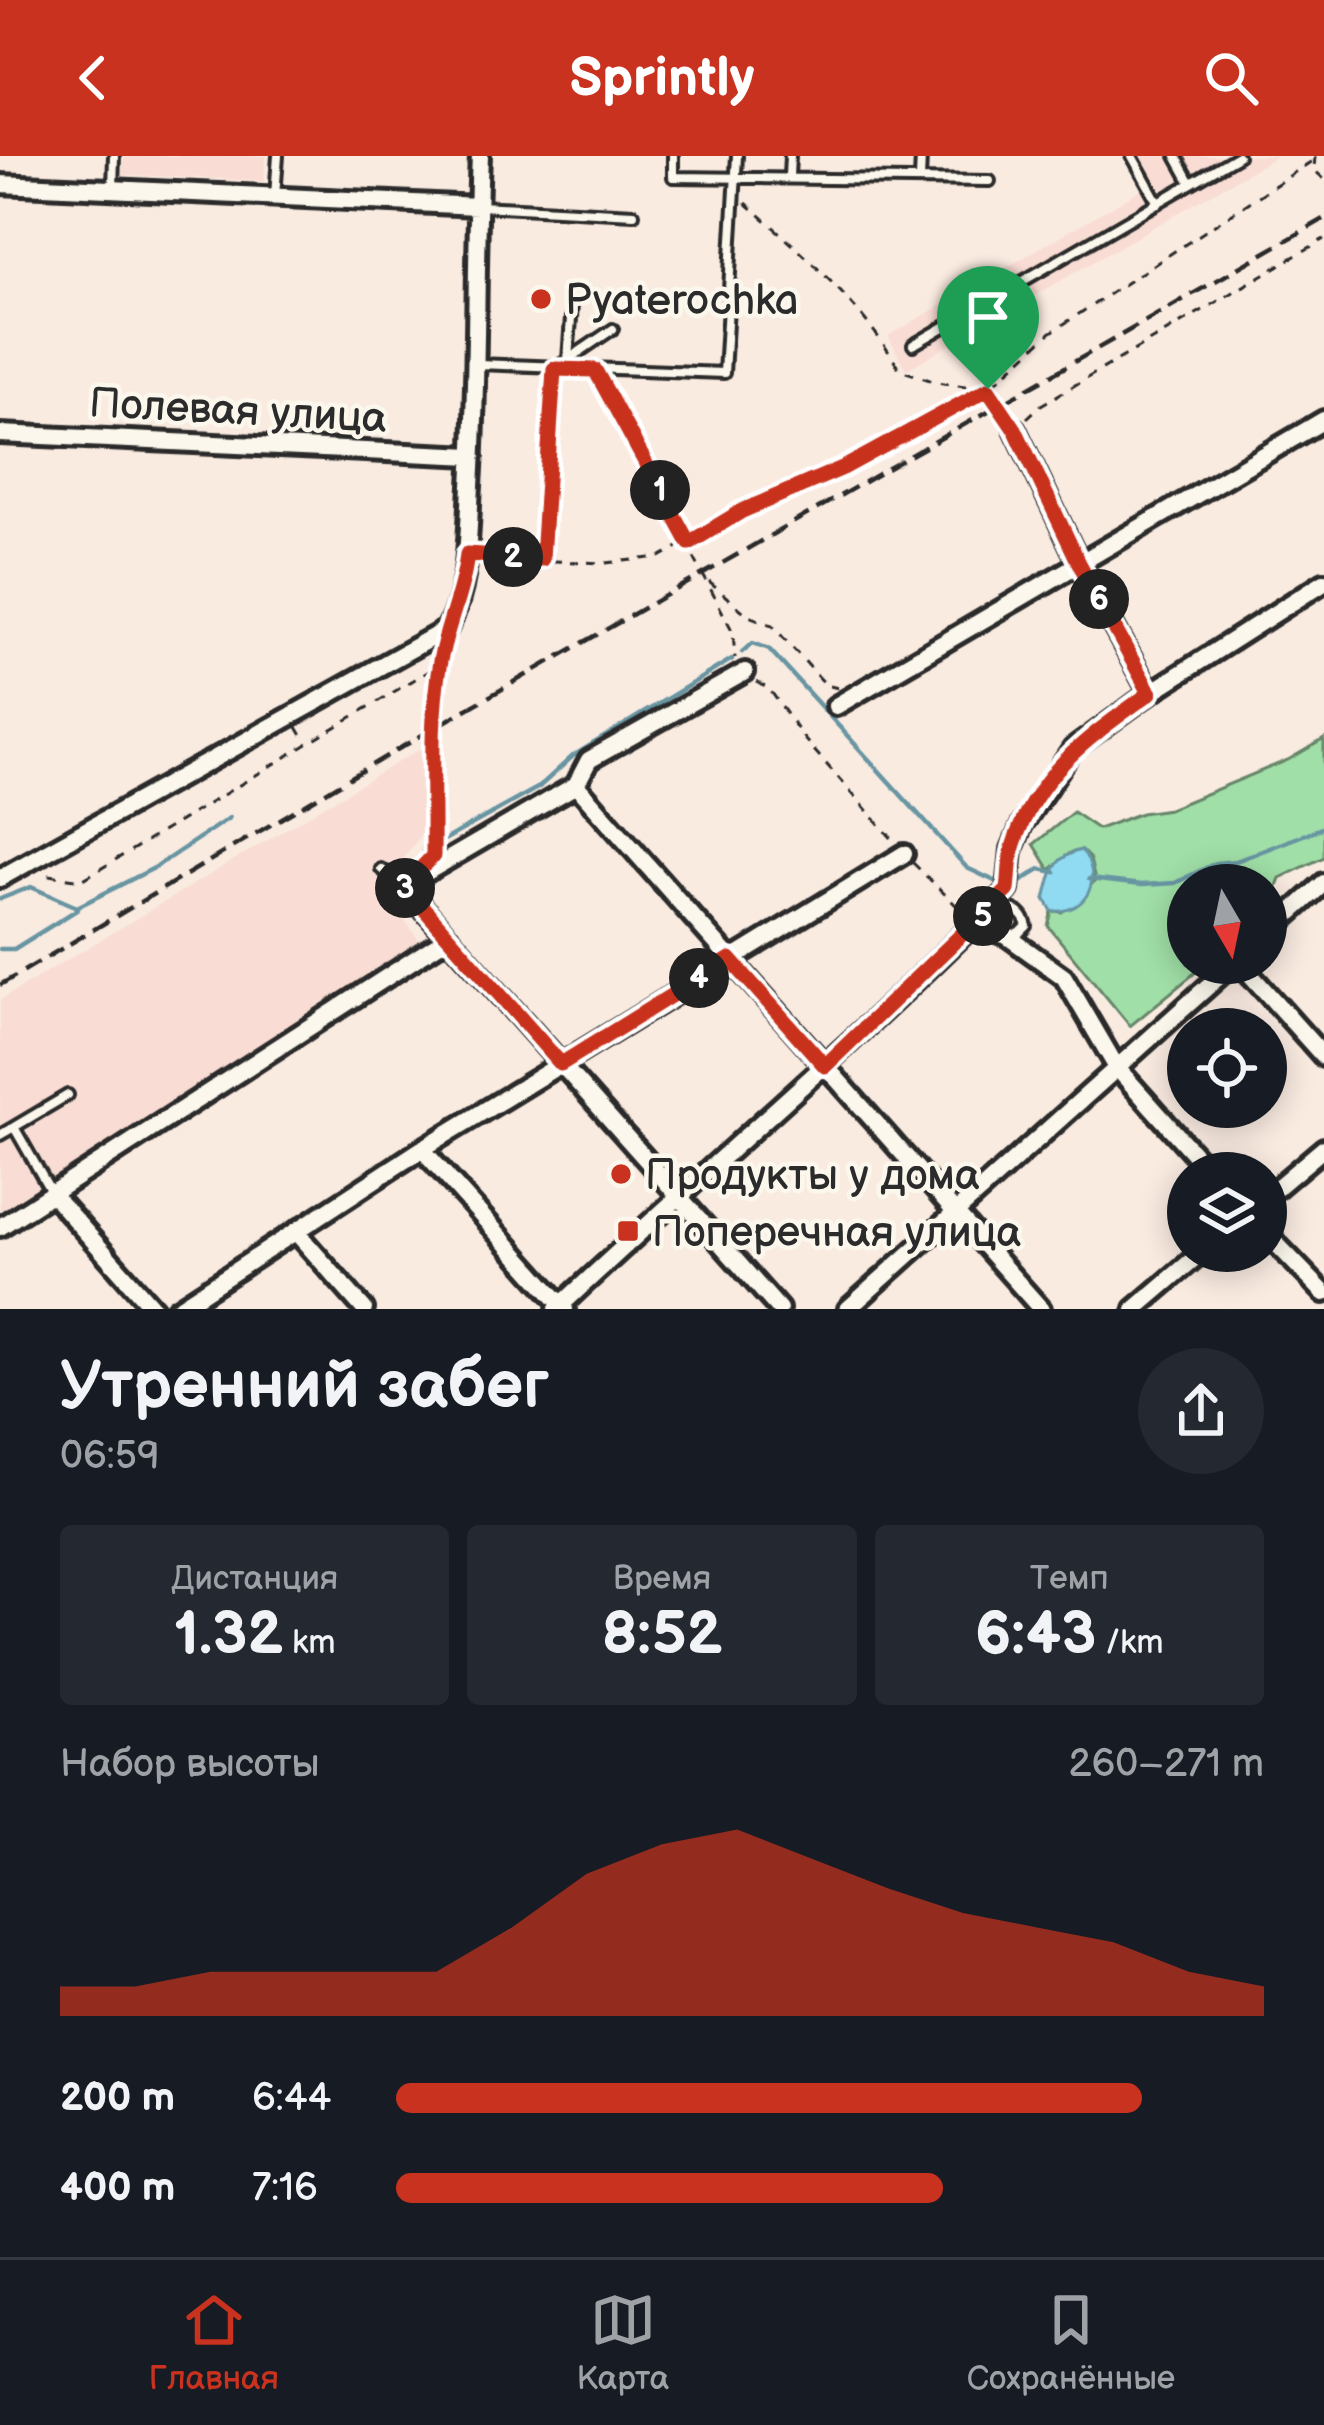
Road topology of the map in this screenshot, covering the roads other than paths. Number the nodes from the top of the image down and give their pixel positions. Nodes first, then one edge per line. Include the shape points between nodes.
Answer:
1 (114, 156) edge
2 (278, 156) edge
3 (480, 156) edge
4 (673, 156) edge
5 (737, 156) edge
6 (790, 156) edge
7 (921, 156) edge
8 (1132, 156) edge
9 (1176, 156) edge
10 (1238, 156) edge
11 (1224, 159) edge
12 (736, 176) junction
13 (789, 176) junction
14 (920, 179) junction
15 (990, 181) dead end
16 (1191, 183) junction
17 (0, 184) edge
18 (112, 189) junction
19 (274, 196) junction
20 (1158, 203) junction
21 (478, 206) junction
22 (634, 214) dead end
23 (572, 304) dead end
24 (613, 328) dead end
25 (914, 345) dead end
26 (568, 362) junction
27 (478, 364) junction
28 (554, 369) junction
29 (1324, 420) edge
30 (1015, 429) road end
31 (0, 434) edge
32 (473, 456) junction
33 (467, 554) junction
34 (1079, 563) junction
35 (1324, 582) edge
36 (745, 672) road end
37 (1150, 693) junction
38 (836, 706) dead end
39 (576, 785) junction
40 (904, 854) road end
41 (381, 869) dead end
42 (0, 878) edge
43 (1324, 883) edge
44 (404, 886) junction
45 (1287, 916) edge
46 (981, 918) junction
47 (1007, 936) junction
48 (449, 937) junction
49 (730, 959) junction
50 (1213, 984) edge
51 (1256, 984) edge
52 (1324, 1057) edge
53 (561, 1064) junction
54 (825, 1066) junction
55 (1117, 1068) junction
56 (68, 1095) dead end
57 (14, 1127) junction
58 (0, 1135) edge
59 (1324, 1148) edge
60 (422, 1149) junction
61 (1192, 1152) edge
62 (1287, 1179) edge
63 (52, 1194) junction
64 (678, 1195) junction
65 (955, 1213) junction
66 (0, 1227) edge
67 (296, 1232) junction
68 (1287, 1255) edge
69 (1178, 1272) edge
70 (1324, 1293) edge
71 (561, 1308) edge
72 (154, 1309) edge
73 (177, 1309) edge
74 (364, 1309) edge
75 (779, 1309) edge
76 (848, 1309) edge
77 (1040, 1309) edge
78 (1135, 1309) edge

1 - 18 lane
2 - 19 lane
3 - 21 street
4 - 12 lane via 673,177
5 - 12 lane
6 - 13 lane
7 - 14 lane
8 - 20 lane
9 - 16 lane
10 - 11 lane
11 - 16 lane
12 - 13 lane
12 - 28 lane via 724,373
13 - 14 lane
14 - 15 lane
16 - 20 lane
17 - 18 street
18 - 19 street
19 - 21 street
20 - 25 lane
21 - 22 lane
21 - 27 street
23 - 26 lane
24 - 26 lane
26 - 28 lane
27 - 28 lane
27 - 32 street
28 - 33 lane via 542,559
29 - 34 street
30 - 34 street
31 - 32 street, Полевая улица
32 - 33 street
33 - 42 street via 447,629
34 - 37 street
34 - 38 street
35 - 37 street
36 - 39 street via 589,760
37 - 46 street via 1073,749 1051,776 1012,849 1008,890
39 - 44 street
39 - 49 street
40 - 49 street
41 - 44 lane
43 - 45 street
44 - 48 street
46 - 47 street
46 - 47 lane via 1000,908 1024,916 1027,926
46 - 54 street
47 - 55 street via 1064,977
48 - 53 street
48 - 63 street
49 - 53 street
49 - 54 street
50 - 55 street
51 - 52 street
53 - 60 street
53 - 64 street
54 - 64 street
54 - 65 street
55 - 61 street
55 - 65 street
56 - 57 lane
57 - 58 lane
57 - 63 lane
59 - 62 street
60 - 67 street
60 - 71 street
63 - 66 street
63 - 72 street
64 - 71 street
64 - 75 street
65 - 76 street
65 - 77 street
67 - 73 street
67 - 74 street
68 - 70 street
69 - 78 street

